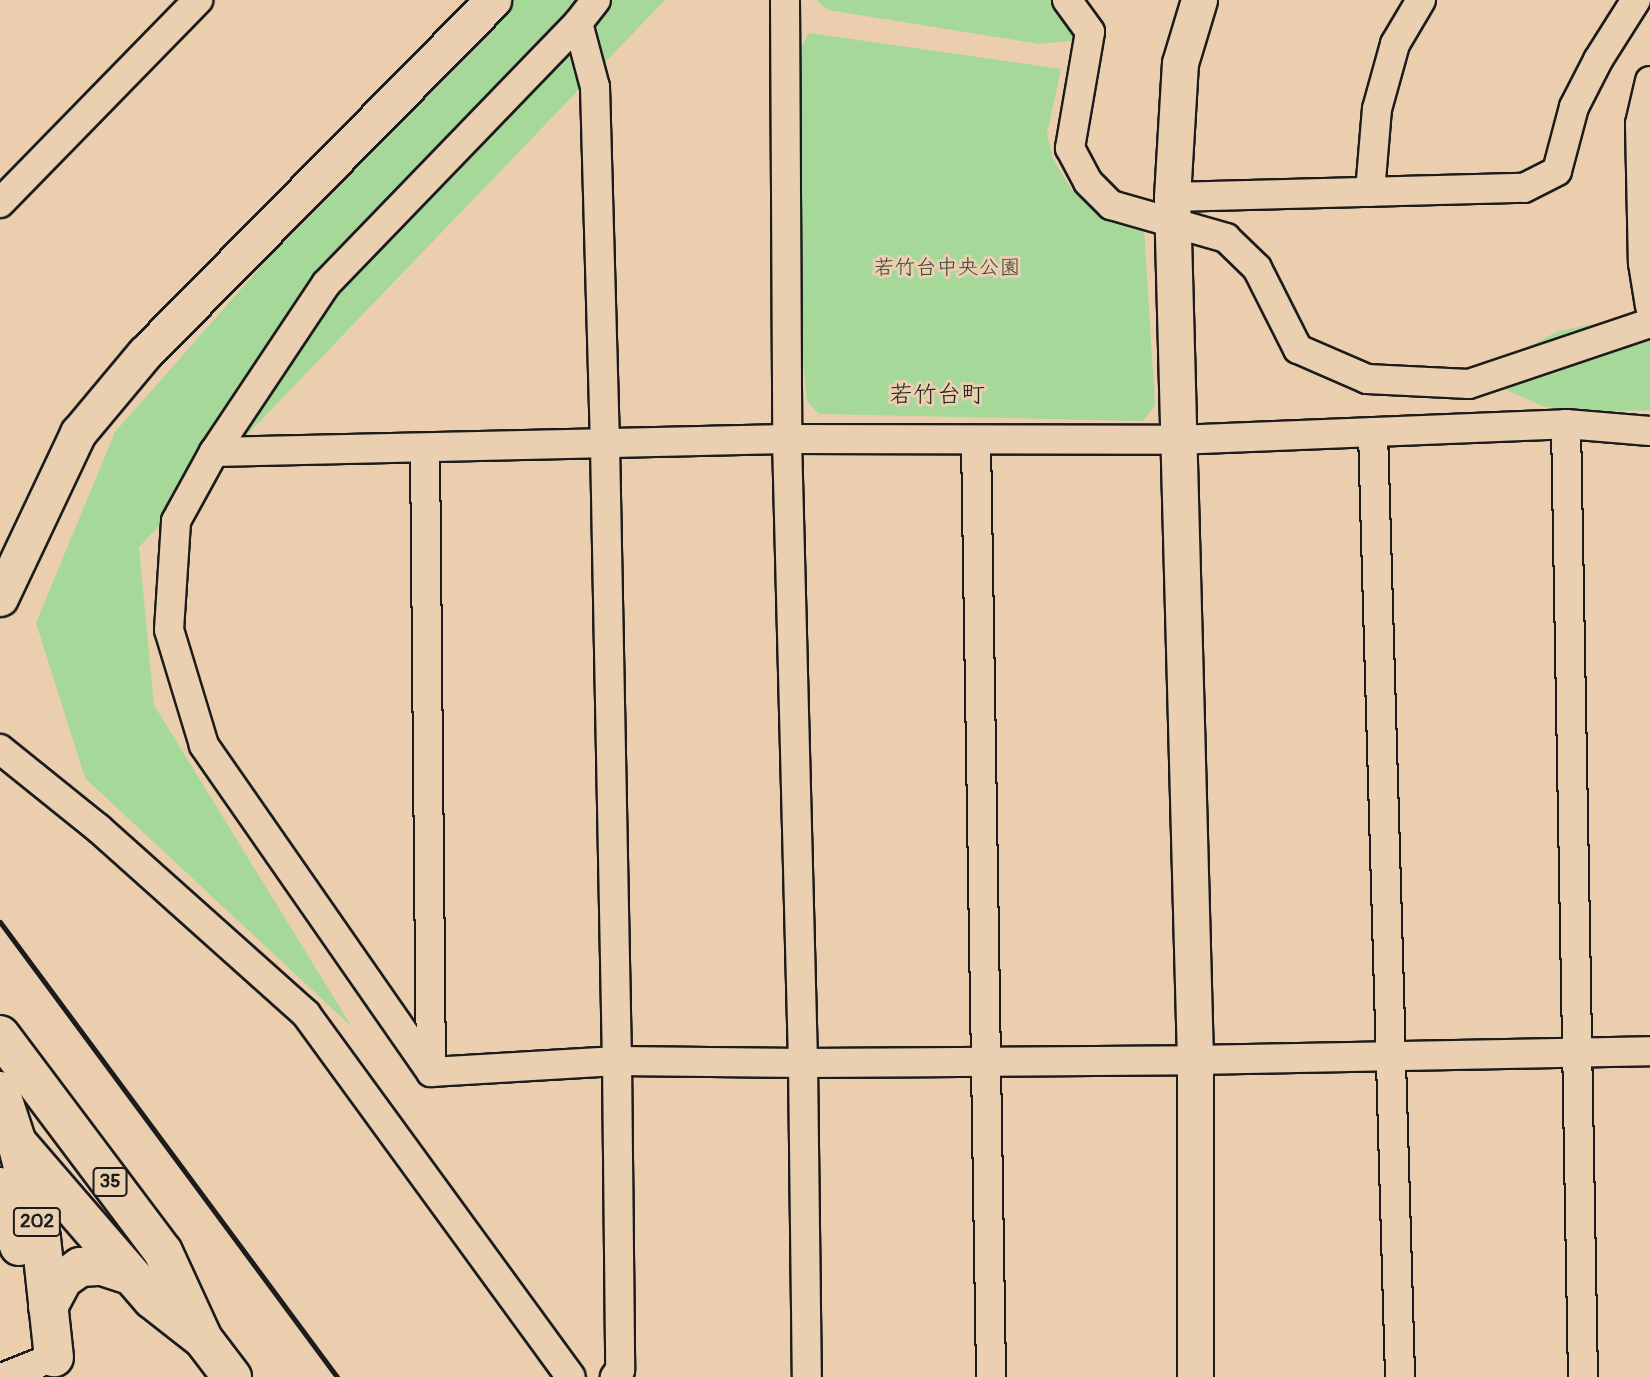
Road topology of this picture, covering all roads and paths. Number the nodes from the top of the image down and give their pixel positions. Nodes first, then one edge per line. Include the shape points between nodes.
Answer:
1 (198, 0) edge
2 (493, 0) edge
3 (596, 0) edge
4 (785, 0) edge
5 (1067, 0) edge
6 (1199, 0) edge
7 (1421, 0) edge
8 (1636, 0) edge
9 (578, 23) junction
10 (1650, 81) edge
11 (1370, 192) junction
12 (0, 203) edge
13 (1172, 211) junction
14 (1650, 306) edge
15 (1650, 323) edge
16 (1566, 425) junction
17 (1650, 431) edge
18 (1373, 432) junction
19 (787, 439) junction
20 (976, 440) junction
21 (1176, 440) junction
22 (605, 444) junction
23 (425, 449) junction
24 (214, 452) junction
25 (0, 598) edge
26 (0, 749) edge
27 (0, 1035) edge
28 (1650, 1051) edge
29 (1575, 1052) junction
30 (1391, 1056) junction
31 (1195, 1060) junction
32 (617, 1061) junction
33 (984, 1061) junction
34 (803, 1063) junction
35 (431, 1072) junction
36 (0, 1091) edge
37 (9, 1133) edge
38 (0, 1187) edge
39 (130, 1275) junction
40 (48, 1307) junction
41 (203, 1339) junction
42 (58, 1367) edge
43 (4, 1377) edge
44 (232, 1377) edge
45 (571, 1377) edge
46 (615, 1377) edge
47 (807, 1377) edge
48 (991, 1377) edge
49 (1195, 1377) edge
50 (1400, 1377) edge
51 (1583, 1377) edge

1 - 12 street
2 - 25 street via 145,353 78,433
3 - 9 street
4 - 19 street
5 - 13 street via 1090,32 1070,148 1088,183 1111,205
6 - 13 street via 1180,63
7 - 11 street via 1395,44 1377,109
8 - 11 street via 1574,107 1557,170 1524,188
9 - 22 street via 595,87
9 - 24 street via 327,284
10 - 14 street via 1640,124 1640,211
11 - 13 street
13 - 15 street via 1226,238 1257,268 1298,349 1367,379 1469,384
13 - 21 street
16 - 17 street
16 - 18 street
16 - 29 street
18 - 21 street
18 - 30 street
19 - 20 street
19 - 22 street
19 - 34 street
20 - 21 street
20 - 33 street
21 - 31 street
22 - 23 street
22 - 32 street
23 - 24 street
23 - 35 street
24 - 35 street via 176,521 169,630 204,745
26 - 45 street via 98,828 306,1014
27 - 41 highway, 35 via 163,1252
28 - 29 street
29 - 30 street
29 - 51 street
30 - 31 street
30 - 50 street
31 - 33 street
31 - 49 street
32 - 34 street
32 - 35 street
32 - 46 street via 620,1370
33 - 34 street
33 - 48 street
34 - 47 street
36 - 37 highway, 202
37 - 39 highway, 35
37 - 40 highway, 202 via 41,1238
38 - 42 highway, 202
39 - 40 highway via 102,1266 80,1267 63,1279
39 - 41 highway, 35 via 152,1300
40 - 42 highway, 202
41 - 44 highway, 35
42 - 43 street

